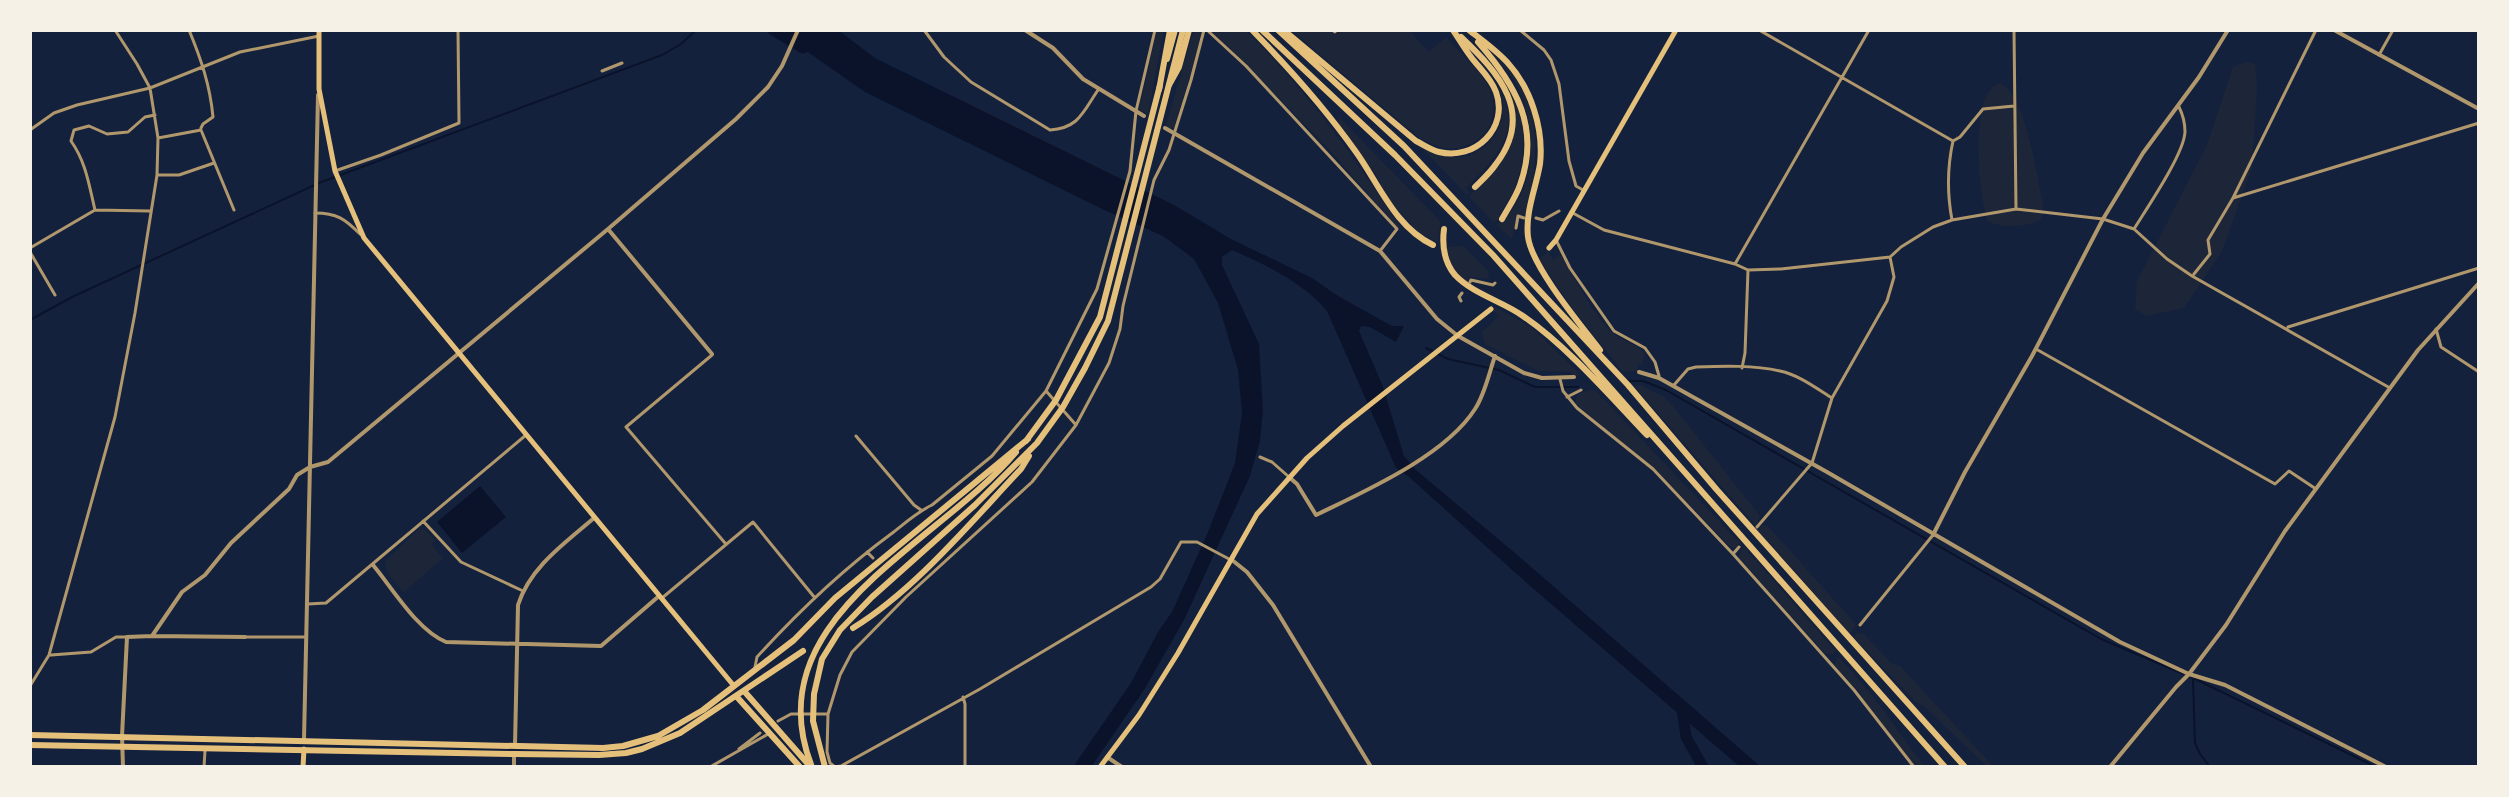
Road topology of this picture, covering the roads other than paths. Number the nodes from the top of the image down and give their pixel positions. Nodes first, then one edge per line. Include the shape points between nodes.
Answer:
1 (115, 30) edge
2 (189, 30) edge
3 (458, 30) edge
4 (798, 30) edge
5 (924, 30) edge
6 (1025, 30) edge
7 (1155, 30) edge
8 (1172, 30) edge
9 (1186, 30) edge
10 (1206, 30) edge
11 (1252, 30) edge
12 (1262, 30) edge
13 (1281, 30) edge
14 (1454, 30) edge
15 (1468, 30) edge
16 (1520, 30) edge
17 (1676, 30) edge
18 (1759, 30) edge
19 (1869, 30) edge
20 (2014, 30) edge
21 (2228, 30) edge
22 (2316, 30) edge
23 (2334, 30) edge
24 (2393, 30) edge
25 (319, 33) edge
26 (2379, 55) junction
27 (622, 63) dead end
28 (204, 66) junction
29 (602, 71) dead end
30 (1843, 77) junction
31 (150, 88) junction
32 (319, 89) junction
33 (1098, 90) junction
34 (2178, 105) junction
35 (2014, 106) junction
36 (2479, 109) edge
37 (1136, 111) junction
38 (155, 115) junction
39 (1144, 116) dead end
40 (2479, 123) edge
41 (1165, 128) dead end
42 (30, 130) edge
43 (201, 130) junction
44 (1173, 132) junction
45 (158, 138) junction
46 (1953, 141) junction
47 (214, 163) junction
48 (335, 171) junction
49 (1134, 173) junction
50 (157, 175) junction
51 (1150, 178) junction
52 (1475, 187) dead end
53 (1583, 190) junction
54 (2233, 198) junction
55 (2016, 209) junction
56 (95, 210) junction
57 (234, 210) dead end
58 (150, 211) junction
59 (1559, 211) dead end
60 (1571, 212) junction
61 (315, 213) junction
62 (1524, 218) dead end
63 (1536, 218) dead end
64 (1502, 219) dead end
65 (2103, 219) junction
66 (1952, 220) junction
67 (1516, 228) dead end
68 (608, 229) junction
69 (1444, 229) dead end
70 (2134, 229) junction
71 (364, 238) junction
72 (1556, 240) junction
73 (1433, 245) dead end
74 (1549, 248) dead end
75 (30, 250) edge
76 (1380, 251) junction
77 (1890, 257) junction
78 (1735, 264) junction
79 (2479, 268) edge
80 (1748, 270) junction
81 (2192, 276) junction
82 (1101, 279) junction
83 (1470, 282) dead end
84 (1495, 283) dead end
85 (2479, 283) edge
86 (1462, 293) dead end
87 (55, 295) dead end
88 (1125, 298) junction
89 (1461, 301) dead end
90 (1491, 309) dead end
91 (1104, 319) junction
92 (2286, 327) junction
93 (2436, 329) junction
94 (1458, 336) junction
95 (2036, 349) junction
96 (458, 353) junction
97 (712, 354) joint
98 (1495, 356) junction
99 (1742, 368) junction
100 (1639, 372) dead end
101 (2479, 372) edge
102 (1574, 377) dead end
103 (1560, 378) junction
104 (1659, 378) junction
105 (1628, 385) junction
106 (1673, 386) junction
107 (2390, 388) junction
108 (1581, 390) dead end
109 (1046, 391) junction
110 (1567, 397) junction
111 (1832, 398) junction
112 (1076, 425) junction
113 (526, 435) junction
114 (856, 436) dead end
115 (1028, 439) junction
116 (1037, 443) junction
117 (1260, 457) dead end
118 (1812, 463) junction
119 (310, 467) junction
120 (1289, 477) junction
121 (1691, 481) junction
122 (2316, 489) junction
123 (921, 510) junction
124 (594, 518) junction
125 (423, 521) junction
126 (1757, 527) dead end
127 (1933, 535) junction
128 (725, 543) junction
129 (1739, 547) dead end
130 (867, 552) junction
131 (1733, 554) junction
132 (873, 558) dead end
133 (1232, 560) junction
134 (373, 565) junction
135 (523, 591) junction
136 (660, 597) junction
137 (815, 598) junction
138 (308, 604) junction
139 (1860, 625) dead end
140 (853, 628) dead end
141 (152, 636) junction
142 (127, 637) junction
143 (245, 637) joint
144 (307, 637) junction
145 (517, 644) junction
146 (803, 651) dead end
147 (49, 655) junction
148 (754, 671) junction
149 (2189, 674) junction
150 (30, 686) edge
151 (734, 686) junction
152 (745, 692) junction
153 (737, 697) junction
154 (963, 697) junction
155 (828, 714) junction
156 (778, 721) dead end
157 (760, 733) dead end
158 (770, 733) junction
159 (30, 735) edge
160 (122, 736) junction
161 (304, 740) junction
162 (30, 745) edge
163 (515, 746) junction
164 (205, 747) junction
165 (123, 748) junction
166 (304, 750) junction
167 (514, 754) junction
168 (1107, 757) junction
169 (726, 759) junction
170 (123, 767) edge
171 (204, 767) edge
172 (303, 767) edge
173 (514, 767) edge
174 (710, 767) edge
175 (800, 767) edge
176 (811, 767) edge
177 (825, 767) edge
178 (834, 767) edge
179 (965, 767) edge
180 (1100, 767) edge
181 (1122, 767) edge
182 (1371, 767) edge
183 (1914, 767) edge
184 (1945, 767) edge
185 (1965, 767) edge
186 (2110, 767) edge
187 (2386, 767) edge

1 - 31 street
2 - 28 street
3 - 48 street via 459,123
4 - 68 street via 755,101
5 - 33 street via 971,82 1050,130 1070,127
6 - 33 street
7 - 37 street
8 - 49 highway
9 - 51 highway
10 - 44 street
10 - 76 street via 1397,229
11 - 73 highway via 1356,151 1397,214 1417,237
12 - 121 highway via 1493,255
13 - 14 highway via 1416,141 1448,153 1482,144 1498,120 1499,104 1494,88
13 - 105 highway via 1404,146
14 - 52 highway via 1496,73 1509,93 1513,116 1497,163
15 - 64 highway via 1501,68 1524,114 1526,162
15 - 105 highway via 1507,62 1534,110 1540,138 1528,217 1534,256
16 - 53 street via 1551,60 1569,161 1576,186
17 - 53 main road
18 - 30 street
19 - 30 street
20 - 35 street
21 - 34 street
22 - 54 street
23 - 26 street
24 - 26 street
25 - 28 street
25 - 32 main road
26 - 36 street
27 - 29 street
28 - 31 street
28 - 43 street via 213,117
30 - 46 street
30 - 78 street
31 - 38 street
31 - 42 street via 54,113
32 - 48 main road
32 - 61 street
33 - 37 street
34 - 65 street
34 - 70 street via 2185,135
35 - 46 street via 1983,109
35 - 55 street
37 - 39 street
37 - 49 street
38 - 45 street
38 - 56 street via 128,132 107,134 89,126 74,130 71,141 88,174
40 - 54 street
41 - 44 street
43 - 45 street
43 - 47 street
44 - 51 street via 1169,150
44 - 76 street
45 - 50 street
46 - 66 street via 1948,162
47 - 50 street via 179,175
47 - 57 street
48 - 71 main road
49 - 82 street
49 - 91 highway
50 - 58 street
51 - 88 street
51 - 91 highway
53 - 60 main road
54 - 81 street via 2208,240 2210,254
55 - 65 street
55 - 66 street
56 - 58 street
56 - 75 street
58 - 147 street via 115,417
59 - 63 street
60 - 72 main road
60 - 78 street via 1604,230
61 - 71 street via 342,217
61 - 119 street
62 - 67 street via 1518,216
65 - 70 street
65 - 95 street
66 - 77 street
68 - 96 street
68 - 97 street
69 - 121 highway via 1445,258 1453,273 1548,336
70 - 81 street
71 - 96 main road
72 - 74 main road
72 - 104 street via 1614,331 1645,348
75 - 87 street
76 - 94 street
77 - 80 street
77 - 111 street via 1894,277 1887,301
78 - 80 street
79 - 92 street
80 - 99 street
81 - 92 street
82 - 88 street
82 - 109 street
83 - 84 street
85 - 93 street
86 - 89 street
88 - 112 street via 1109,363
90 - 94 main road
91 - 115 highway
91 - 116 highway via 1071,394
92 - 107 street
93 - 101 street via 2441,347
93 - 107 street
94 - 98 street
94 - 120 main road
95 - 122 street via 2275,484 2289,471
95 - 127 street
96 - 113 main road
96 - 119 street via 328,462
97 - 128 street via 626,427
98 - 103 street via 1524,373
98 - 120 street via 1464,426 1403,470 1316,515
99 - 106 street via 1688,369
99 - 111 street via 1783,371
100 - 104 street
102 - 103 street
103 - 110 street
104 - 106 street
105 - 185 highway
106 - 118 street
107 - 122 street
108 - 110 street
109 - 112 street
109 - 123 street via 992,456
110 - 131 street via 1653,469
111 - 118 street
112 - 155 street via 1032,482 905,596 852,652
113 - 124 main road
113 - 125 street
114 - 123 street
115 - 148 highway
115 - 176 highway via 962,505 861,588 830,623 811,657 802,692 801,722
116 - 140 highway via 1021,469 920,573
116 - 177 highway via 840,630 822,659 814,694 813,721
117 - 120 street
118 - 126 street
118 - 127 street
119 - 138 street
119 - 141 street via 182,592
120 - 133 main road via 1257,514
121 - 184 highway
122 - 149 street
123 - 130 street
124 - 135 street via 548,558
124 - 136 main road
125 - 134 street
125 - 135 street via 461,562
127 - 139 street
127 - 149 street via 2120,642
128 - 136 street
128 - 137 street via 753,522
129 - 131 street
130 - 132 street
130 - 137 street
131 - 183 street via 1854,690
133 - 154 street via 1197,542 1181,542 1151,587
133 - 168 main road via 1139,715
133 - 182 street via 1273,605
134 - 138 street via 326,603
134 - 145 street via 436,638
135 - 145 street
136 - 145 street via 601,646
136 - 151 main road
137 - 148 street via 757,657
138 - 144 street
141 - 142 street
141 - 143 street
142 - 147 street via 116,637 91,652
142 - 160 street
143 - 144 street
144 - 161 street
145 - 163 street
146 - 152 highway
147 - 150 street
148 - 151 highway
149 - 186 street
149 - 187 street via 2225,685
151 - 152 highway
151 - 153 highway
151 - 163 highway via 689,719 640,742 603,748
152 - 153 highway
152 - 176 highway
153 - 158 highway
153 - 167 highway via 680,733 642,749 599,755
154 - 178 street
154 - 179 street
155 - 156 street via 791,714
155 - 178 street via 827,752
157 - 169 street
158 - 169 street
158 - 175 highway
159 - 160 highway
160 - 161 highway
160 - 165 street
161 - 163 highway
161 - 166 main road
162 - 165 highway
163 - 167 street
164 - 165 highway
164 - 166 highway
164 - 171 street
165 - 170 street
166 - 167 highway
166 - 172 main road
167 - 173 street
168 - 180 main road
168 - 181 street
169 - 174 street

